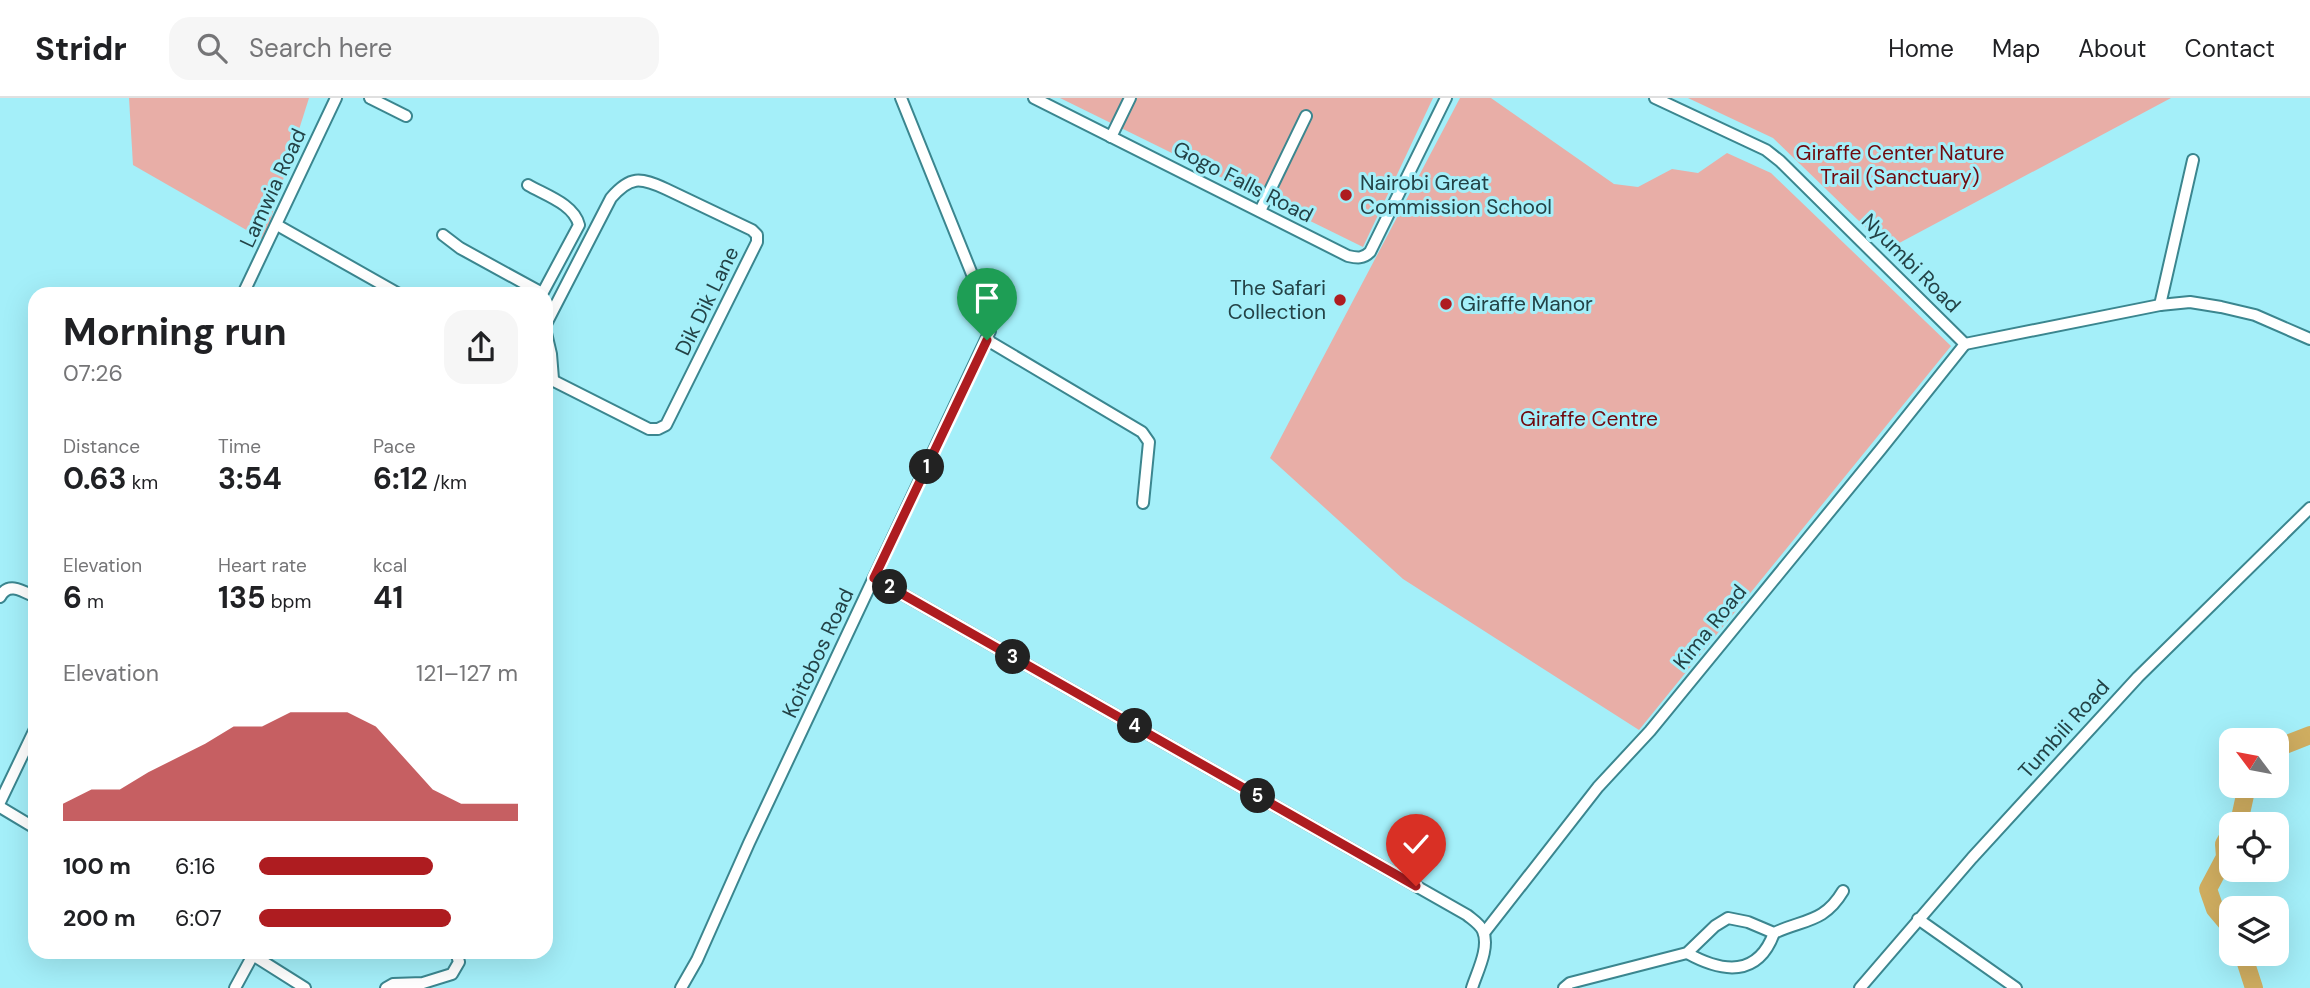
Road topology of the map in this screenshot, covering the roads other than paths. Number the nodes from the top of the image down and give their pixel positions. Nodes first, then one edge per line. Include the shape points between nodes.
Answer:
1 (336, 98) edge
2 (370, 98) edge
3 (901, 98) edge
4 (1034, 98) edge
5 (1130, 98) edge
6 (1446, 98) edge
7 (1655, 98) edge
8 (406, 116) dead end
9 (1306, 116) dead end
10 (1111, 137) junction
11 (2193, 160) dead end
12 (528, 185) dead end
13 (1260, 211) junction
14 (277, 225) junction
15 (443, 235) dead end
16 (246, 287) edge
17 (387, 287) edge
18 (530, 287) edge
19 (546, 287) edge
20 (2160, 305) junction
21 (553, 310) edge
22 (2310, 339) edge
23 (987, 340) junction
24 (1965, 344) junction
25 (553, 380) edge
26 (1143, 503) dead end
27 (2310, 508) edge
28 (874, 578) junction
29 (28, 594) edge
30 (0, 597) edge
31 (28, 744) edge
32 (0, 804) edge
33 (28, 823) edge
34 (1843, 891) dead end
35 (1918, 919) junction
36 (1484, 933) junction
37 (1774, 933) junction
38 (1687, 953) junction
39 (248, 959) edge
40 (260, 959) edge
41 (457, 959) edge
42 (235, 988) edge
43 (306, 988) edge
44 (386, 988) edge
45 (681, 988) edge
46 (1472, 988) edge
47 (1564, 988) edge
48 (1860, 988) edge
49 (2016, 988) edge

1 - 14 street, Lamwia Road
2 - 8 street
3 - 23 street, Koitobos Road via 986,309
4 - 10 street, Gogo Falls Road
5 - 10 street
6 - 13 street, Gogo Falls Road via 1366,257 1348,256
7 - 24 street, Nyumbi Road via 1773,155
9 - 13 street
10 - 13 street, Gogo Falls Road
11 - 20 street
12 - 19 street via 571,209 579,225
14 - 16 street, Lamwia Road
14 - 17 street
15 - 18 street
20 - 22 street via 2190,302 2221,307 2255,315
20 - 24 street
21 - 25 street, Dik Dik Lane via 611,198 635,180 666,189 757,235 666,425 649,429
23 - 26 street via 1142,432 1149,442
23 - 28 street, Koitobos Road
24 - 36 street, Kima Road via 1658,721 1598,787
27 - 35 street, Tumbili Road via 2137,677
28 - 36 street via 1467,915
28 - 45 street, Koitobos Road
29 - 30 street via 9,588
31 - 32 street
32 - 33 street
34 - 37 street via 1824,915
35 - 48 street, Tumbili Road
35 - 49 street
36 - 46 street
37 - 38 street via 1728,918
37 - 38 street via 1763,956 1736,969
38 - 47 street
39 - 42 street
40 - 43 street
41 - 44 street via 452,974

